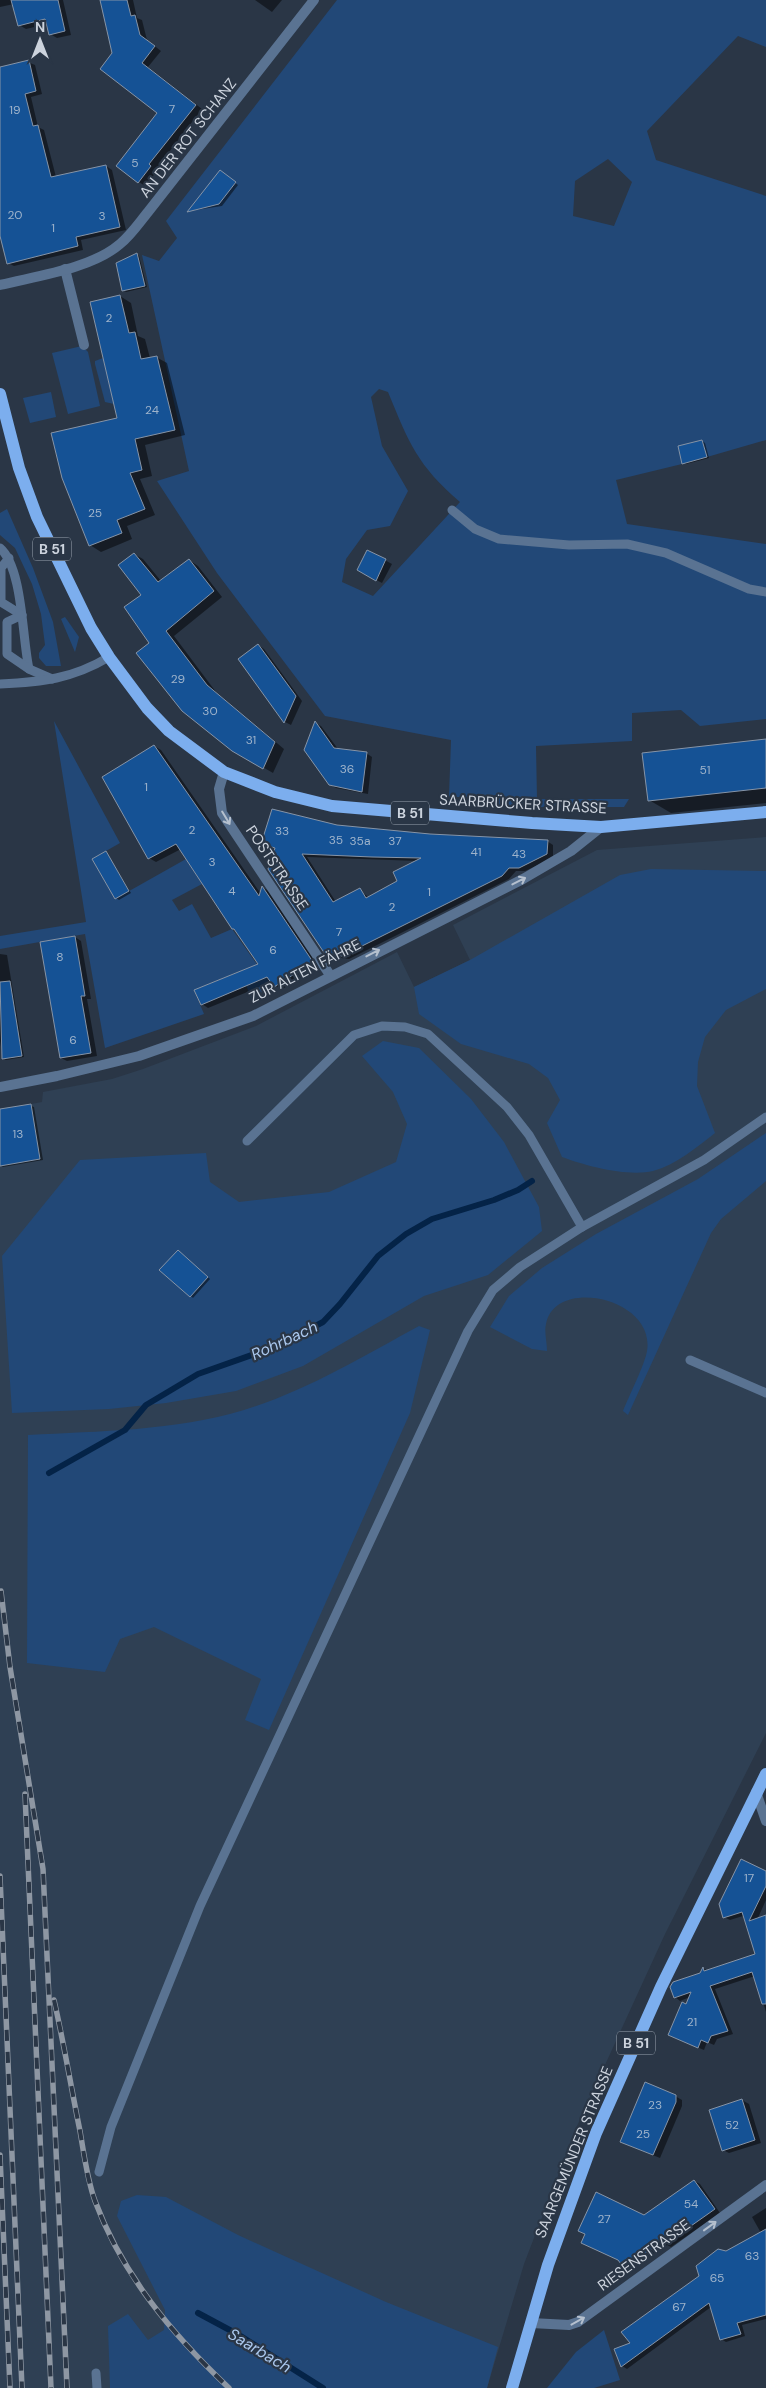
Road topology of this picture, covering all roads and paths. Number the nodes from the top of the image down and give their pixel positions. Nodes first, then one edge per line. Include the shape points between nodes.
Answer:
1 (314, 0) edge
2 (65, 269) junction
3 (0, 285) edge
4 (84, 345) dead end
5 (0, 394) edge
6 (452, 510) dead end
7 (0, 548) edge
8 (9, 558) junction
9 (766, 592) edge
10 (22, 614) junction
11 (108, 657) junction
12 (29, 668) junction
13 (54, 680) junction
14 (0, 684) edge
15 (224, 772) junction
16 (766, 812) edge
17 (601, 827) junction
18 (330, 975) junction
19 (0, 1087) edge
20 (766, 1116) edge
21 (248, 1142) dead end
22 (582, 1227) junction
23 (690, 1360) dead end
24 (766, 1392) edge
25 (766, 1774) edge
26 (756, 1792) junction
27 (766, 1821) edge
28 (99, 2172) dead end
29 (766, 2185) edge
30 (531, 2323) junction
31 (96, 2373) dead end
32 (97, 2388) edge
33 (512, 2388) edge

1 - 2 street, AN DER ROT SCHANZ via 133,231 119,245 99,257
2 - 3 street, AN DER ROT SCHANZ
2 - 4 street
5 - 11 main road, SAARBRÜCKER STRASSE / B 51 via 18,468 37,517
6 - 9 lane via 475,529 499,539 569,546 627,544 666,553 750,589
7 - 8 lane
8 - 10 lane
8 - 10 lane via 1,568 1,602
10 - 12 lane
10 - 12 lane via 7,622 7,654
11 - 13 lane via 82,672
11 - 15 main road, SAARBRÜCKER STRASSE / B 51 via 157,719
12 - 13 lane
13 - 14 lane
15 - 17 main road, SAARBRÜCKER STRASSE / B 51 via 281,794 332,806
15 -> 18 street, POSTSTRASSE via 219,790 222,813
16 - 17 main road, SAARBRÜCKER STRASSE / B 51
18 -> 17 street, ZUR ALTEN FÄHRE via 554,862
18 - 19 street, ZUR ALTEN FÄHRE via 253,1016 139,1056
20 - 22 lane via 704,1160
21 - 22 lane via 354,1035 382,1026 405,1027 428,1034 507,1107 529,1135
22 - 28 lane via 520,1267 493,1290 468,1331 200,1906 111,2127
23 - 24 lane
25 - 26 main road, SAARGEMÜNDER STRASSE / B 51
26 - 27 street
26 - 30 main road, SAARGEMÜNDER STRASSE / B 51 via 661,1987 596,2133 566,2210
30 -> 29 street, RIESENSTRASSE via 569,2326 578,2322
30 - 33 main road, SAARGEMÜNDER STRASSE / B 51
31 - 32 lane

